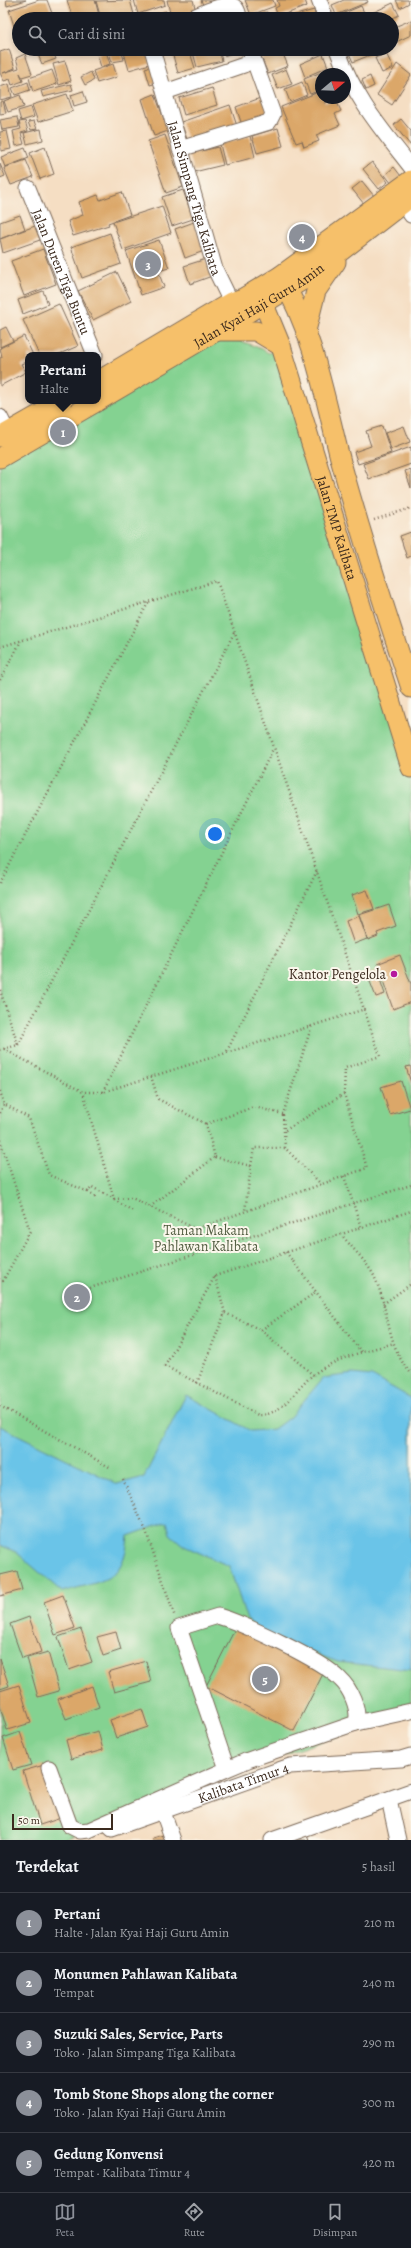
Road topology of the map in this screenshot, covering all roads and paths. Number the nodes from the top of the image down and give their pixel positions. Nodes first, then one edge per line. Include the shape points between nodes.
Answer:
1 (319, 0) edge
2 (208, 12) edge
3 (237, 12) edge
4 (323, 12) edge
5 (154, 56) edge
6 (251, 56) edge
7 (252, 56) edge
8 (339, 56) edge
9 (165, 92) junction
10 (180, 150) junction
11 (411, 166) edge
12 (411, 180) edge
13 (28, 188) dead end
14 (409, 205) edge
15 (345, 248) junction
16 (284, 283) junction
17 (262, 296) junction
18 (230, 299) junction
19 (215, 330) junction
20 (306, 331) junction
21 (281, 346) junction
22 (93, 352) edge
23 (101, 367) edge
24 (101, 399) edge
25 (56, 404) edge
26 (93, 404) edge
27 (2, 427) edge
28 (0, 458) edge
29 (411, 508) edge
30 (359, 526) junction
31 (149, 602) junction
32 (234, 632) junction
33 (21, 641) junction
34 (0, 647) edge
35 (0, 680) edge
36 (411, 688) edge
37 (273, 749) junction
38 (411, 768) edge
39 (317, 871) junction
40 (0, 883) edge
41 (0, 990) edge
42 (365, 1009) junction
43 (312, 1025) junction
44 (18, 1044) junction
45 (4, 1049) junction
46 (0, 1050) edge
47 (227, 1052) junction
48 (151, 1076) junction
49 (0, 1091) edge
50 (83, 1092) junction
51 (103, 1092) junction
52 (344, 1094) junction
53 (4, 1104) junction
54 (0, 1113) edge
55 (283, 1114) junction
56 (206, 1124) junction
57 (284, 1131) junction
58 (0, 1140) edge
59 (285, 1148) junction
60 (215, 1157) junction
61 (251, 1166) junction
62 (344, 1176) junction
63 (321, 1184) junction
64 (411, 1185) edge
65 (88, 1192) junction
66 (96, 1198) dead end
67 (114, 1199) junction
68 (353, 1203) junction
69 (150, 1207) junction
70 (133, 1211) dead end
71 (411, 1211) edge
72 (245, 1212) junction
73 (361, 1227) junction
74 (342, 1234) junction
75 (286, 1252) junction
76 (215, 1276) junction
77 (0, 1279) edge
78 (411, 1284) edge
79 (90, 1288) dead end
80 (316, 1292) junction
81 (383, 1304) junction
82 (225, 1313) junction
83 (260, 1330) junction
84 (394, 1343) junction
85 (362, 1353) junction
86 (411, 1373) edge
87 (313, 1375) junction
88 (197, 1383) junction
89 (0, 1406) edge
90 (110, 1468) dead end
91 (123, 1479) dead end
92 (179, 1628) junction
93 (411, 1711) edge
94 (356, 1723) junction
95 (411, 1756) edge
96 (49, 1768) dead end
97 (227, 1769) junction
98 (411, 1791) edge
99 (389, 1799) junction
100 (163, 1812) junction
101 (81, 1840) edge
102 (173, 1840) edge
103 (272, 1840) edge
104 (398, 1840) edge

1 - 4 street
2 - 3 street via 232,5
5 - 9 street, Jalan Simpang Tiga Kalibata
6 - 9 street via 250,61 244,65
7 - 10 street via 272,114 269,122
8 - 11 street via 358,98 371,118
9 - 10 street, Jalan Simpang Tiga Kalibata
10 - 18 street, Jalan Simpang Tiga Kalibata via 215,269
12 - 16 main road, Jalan Kyai Haji Guru Amin
13 - 22 street, Jalan Duren Tiga Buntu
14 - 15 main road, Jalan Kyai Haji Guru Amin
15 - 16 main road, Jalan Kyai Haji Guru Amin
15 - 20 main road via 316,292
16 - 17 main road, Jalan Kyai Haji Guru Amin
16 - 20 main road, Jalan TMP Kalibata
17 - 18 main road, Jalan Kyai Haji Guru Amin
17 - 19 main road, Jalan Kyai Haji Guru Amin
17 - 21 main road, Jalan TMP Kalibata
18 - 23 main road, Jalan Kyai Haji Guru Amin
19 - 21 main road via 256,331
19 - 24 main road, Jalan Kyai Haji Guru Amin
20 - 30 main road, Jalan TMP Kalibata
21 - 38 main road, Jalan TMP Kalibata
25 - 27 main road
26 - 28 main road, Jalan Kyai Haji Guru Amin
29 - 30 path
30 - 36 main road, Jalan TMP Kalibata
31 - 32 path via 217,581
31 - 33 path
31 - 40 path
32 - 37 path
32 - 44 path
33 - 34 path
33 - 35 path
37 - 39 path
37 - 51 path
39 - 42 path
39 - 47 path
41 - 44 path
42 - 43 path
42 - 52 path via 380,1056 345,1068
43 - 47 path
43 - 55 path
44 - 45 path
45 - 46 path
45 - 50 path
47 - 48 path
48 - 51 path
48 - 56 path via 158,1099
49 - 53 path
50 - 51 path
50 - 67 path
52 - 57 path
52 - 62 path via 367,1168
53 - 54 path
53 - 65 path via 29,1118 49,1175
55 - 56 path via 254,1107
55 - 57 path
56 - 60 path
57 - 59 path
58 - 77 path via 30,1231 3,1281
59 - 61 path via 254,1148
59 - 63 path
60 - 61 path
60 - 69 path
61 - 72 path
62 - 63 path
62 - 68 path
63 - 72 path
64 - 68 path
65 - 66 path
65 - 67 path via 92,1187
67 - 69 path via 132,1198
67 - 70 path
68 - 73 path
68 - 79 path
69 - 72 path via 196,1229
71 - 73 path
73 - 74 path
74 - 75 path
74 - 81 path via 375,1278
75 - 76 path
75 - 80 path
76 - 82 path
76 - 88 path via 165,1366
78 - 81 path
80 - 83 path
80 - 85 path
81 - 84 path
82 - 83 path
82 - 88 path
83 - 87 path
84 - 85 path
84 - 86 path via 405,1367
85 - 87 path via 331,1363
87 - 88 path via 276,1412 266,1415 258,1415
89 - 90 path
91 - 92 path via 146,1531
92 - 94 street via 218,1616 310,1659 339,1677 349,1689 357,1714
92 - 97 street
93 - 94 street
94 - 97 street
95 - 100 street, Kalibata Timur 4 via 401,1759 290,1766
96 - 97 street via 66,1818 73,1829 80,1831 88,1830
98 - 99 street
99 - 103 street
99 - 104 street
100 - 101 street, Kalibata Timur 4
100 - 102 street

